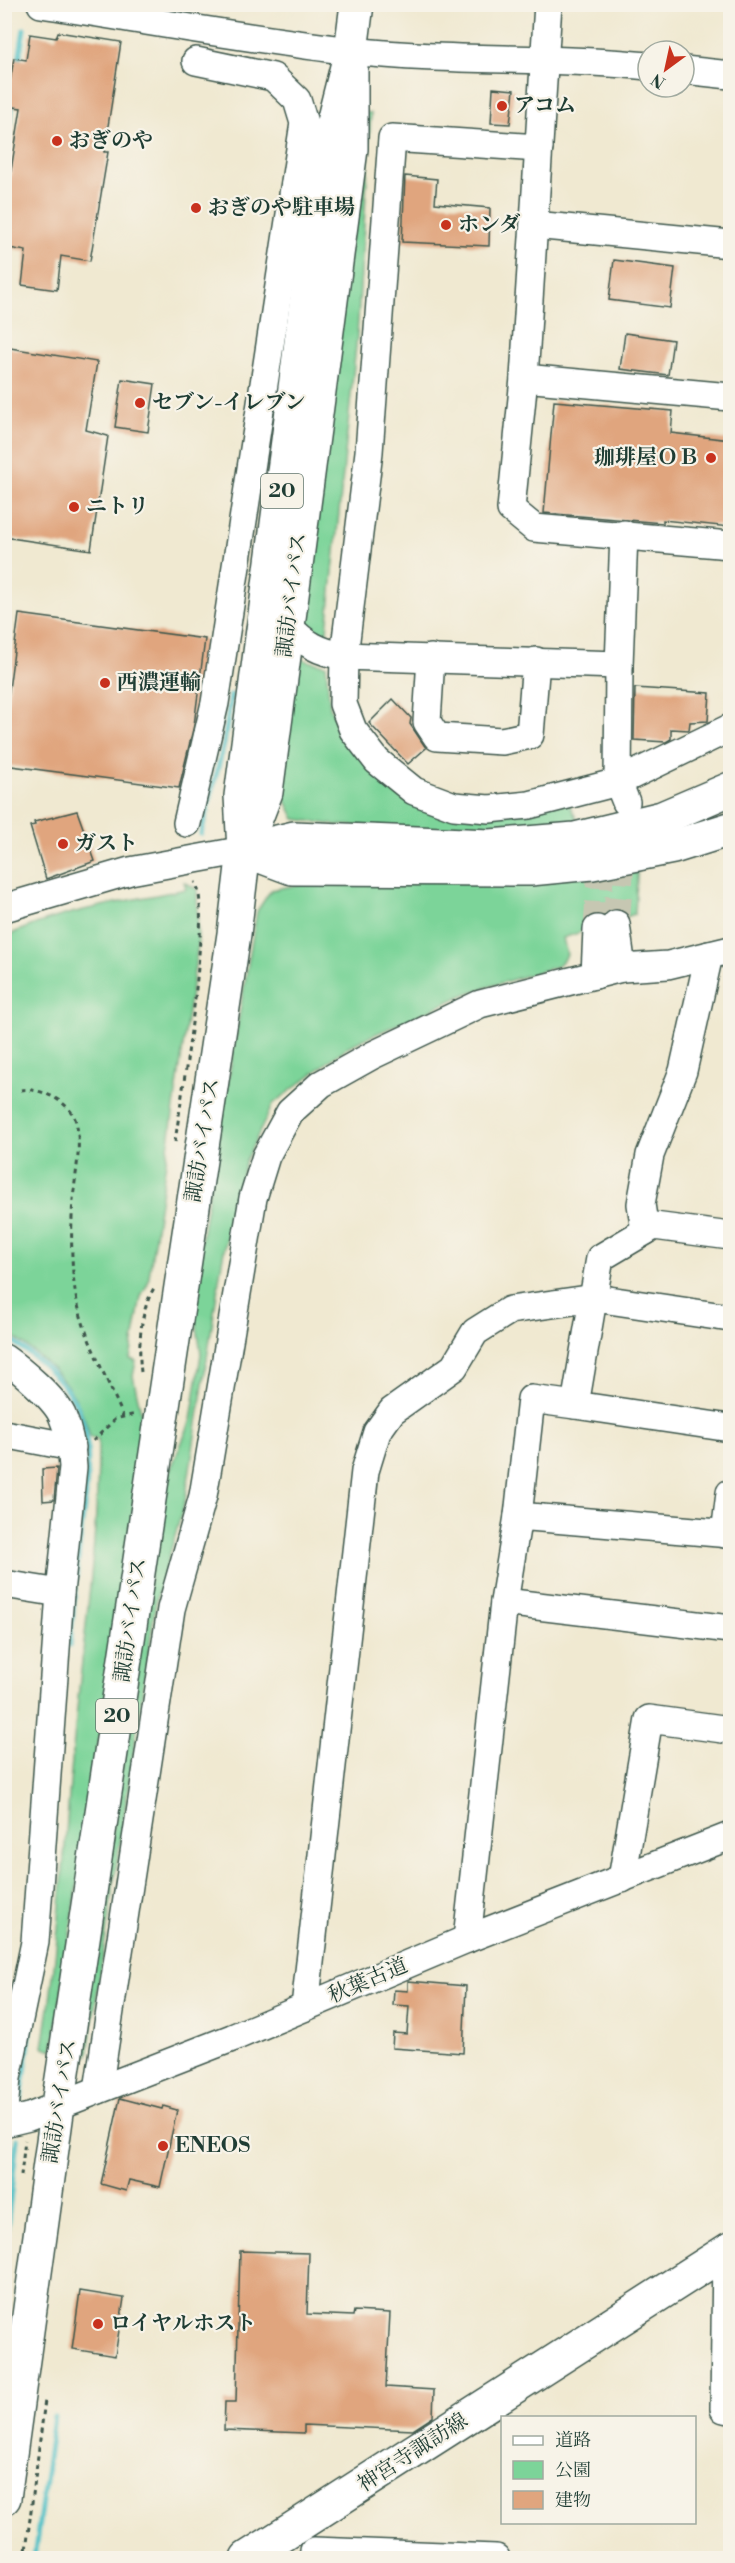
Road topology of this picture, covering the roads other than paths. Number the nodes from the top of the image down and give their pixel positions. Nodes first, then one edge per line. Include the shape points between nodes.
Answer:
1 (41, 4) edge
2 (357, 4) edge
3 (548, 4) edge
4 (183, 15) edge
5 (351, 51) junction
6 (196, 61) dead end
7 (543, 61) junction
8 (636, 65) edge
9 (696, 71) edge
10 (730, 75) edge
11 (539, 148) junction
12 (534, 225) junction
13 (730, 244) edge
14 (286, 290) junction
15 (524, 378) junction
16 (730, 397) edge
17 (256, 415) junction
18 (291, 420) junction
19 (624, 534) junction
20 (236, 542) junction
21 (730, 545) edge
22 (275, 548) junction
23 (288, 626) junction
24 (344, 656) junction
25 (431, 658) junction
26 (536, 661) junction
27 (619, 665) junction
28 (730, 728) edge
29 (730, 789) edge
30 (612, 794) junction
31 (187, 823) dead end
32 (730, 829) edge
33 (244, 850) junction
34 (4, 908) edge
35 (720, 953) edge
36 (622, 968) junction
37 (595, 975) junction
38 (645, 1232) junction
39 (730, 1236) edge
40 (595, 1299) junction
41 (730, 1318) edge
42 (4, 1358) edge
43 (575, 1405) junction
44 (730, 1428) edge
45 (4, 1434) edge
46 (82, 1444) junction
47 (730, 1493) edge
48 (519, 1516) junction
49 (728, 1534) edge
50 (4, 1584) edge
51 (60, 1593) junction
52 (504, 1602) junction
53 (730, 1629) edge
54 (730, 1730) edge
55 (730, 1836) edge
56 (622, 1879) junction
57 (467, 1939) junction
58 (305, 2007) junction
59 (98, 2090) junction
60 (58, 2105) junction
61 (4, 2110) edge
62 (4, 2123) edge
63 (728, 2250) edge
64 (15, 2344) edge
65 (730, 2409) edge
66 (4, 2498) edge
67 (311, 2544) edge
68 (247, 2559) edge
69 (496, 2559) edge

1 - 4 street
2 - 5 main road, 諏訪バイパス / 20
3 - 7 street
4 - 5 street
5 - 7 street
5 - 14 main road, 諏訪バイパス / 20
5 - 23 main road, 諏訪バイパス / 20 via 351,148
6 - 14 street via 273,77 297,100 304,123
7 - 8 street
7 - 11 street
9 - 10 street
11 - 12 street
11 - 24 street via 392,138 369,452
12 - 13 street
12 - 15 street
14 - 17 street
14 - 18 main road, 諏訪バイパス / 20
15 - 16 street
15 - 19 street via 511,509 534,528
17 - 18 street
17 - 20 street
18 - 22 main road, 諏訪バイパス / 20
19 - 21 street
19 - 27 street
20 - 22 street
20 - 31 street via 215,703
22 - 33 main road, 諏訪バイパス / 20 via 241,796
23 - 24 street via 304,643
23 - 33 main road, 諏訪バイパス / 20 via 266,792
24 - 25 street
24 - 30 street via 344,704 353,729 377,761 414,791 454,806 489,809
25 - 26 street
25 - 26 street via 427,722 437,737 501,741 530,735
26 - 27 street
27 - 30 street
28 - 30 street
29 - 33 main road via 662,818 575,839 490,846 294,838
32 - 33 main road via 672,847 592,863 530,869 292,868
33 - 34 street via 130,871
33 - 60 main road, 諏訪バイパス / 20
35 - 36 street via 668,965
35 - 38 street via 683,1071 650,1155 641,1204
36 - 37 street
36 - 37 street via 606,927
37 - 59 street via 480,1004 342,1072 321,1084 290,1112 266,1156 241,1259 203,1496 171,1609
38 - 39 street via 654,1226
38 - 40 street via 600,1258
40 - 41 street
40 - 43 street
40 - 58 street via 510,1310 476,1332 454,1367 392,1411 377,1432 364,1471
42 - 46 street via 23,1371
43 - 44 street
43 - 48 street via 531,1399
45 - 46 street
46 - 51 street via 72,1488
47 - 49 street
48 - 49 street
48 - 52 street
50 - 51 street
51 - 61 street via 36,1942 7,2078
52 - 53 street
52 - 57 street
54 - 56 street via 649,1719
55 - 56 street, 秋葉古道
56 - 57 street, 秋葉古道
57 - 58 street, 秋葉古道
58 - 59 street, 秋葉古道
59 - 60 street, 秋葉古道
60 - 62 street, 秋葉古道
60 - 64 main road, 諏訪バイパス / 20
63 - 65 street via 724,2409
63 - 67 main road, 神宮寺諏訪線
64 - 66 main road, 諏訪バイパス / 20
67 - 68 main road, 神宮寺諏訪線
67 - 69 street

